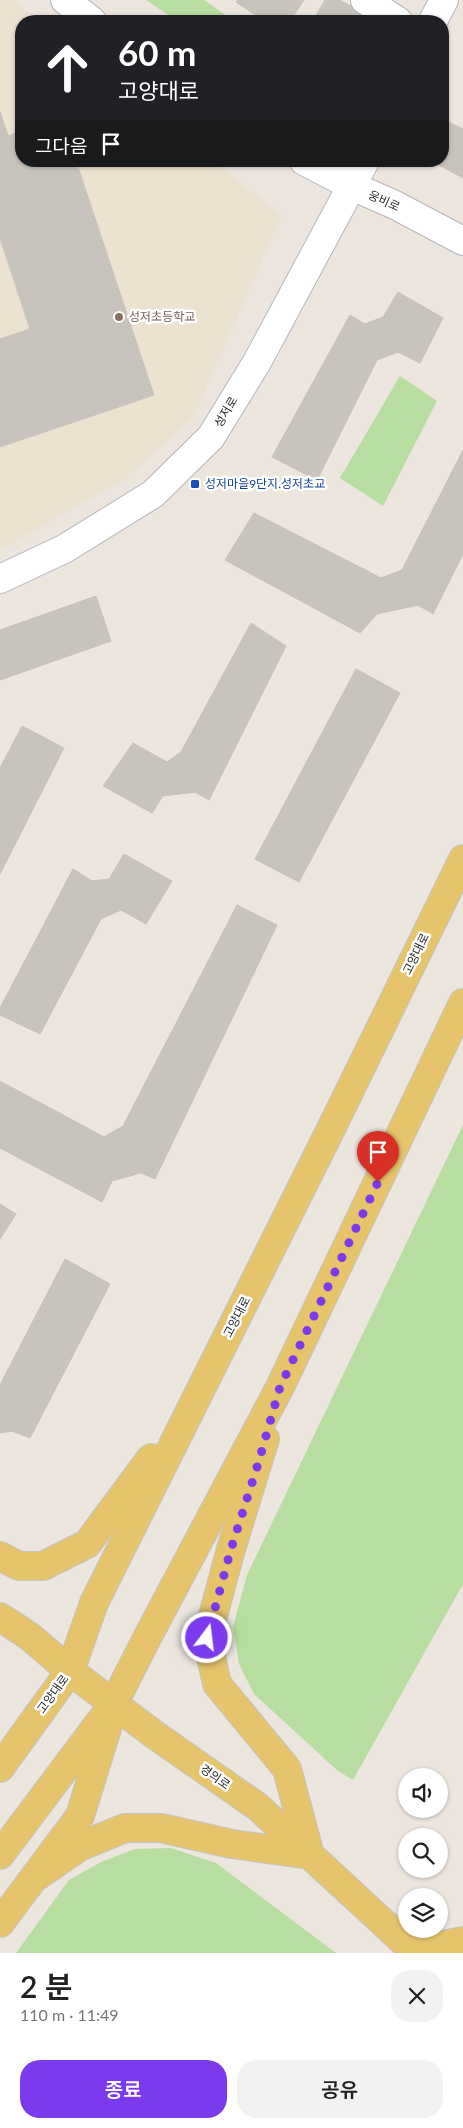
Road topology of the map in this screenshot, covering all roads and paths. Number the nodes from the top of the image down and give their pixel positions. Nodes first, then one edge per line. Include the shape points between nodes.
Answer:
1 (65, 0) edge
2 (364, 0) edge
3 (444, 0) edge
4 (84, 15) edge
5 (388, 15) edge
6 (437, 15) edge
7 (316, 167) edge
8 (361, 167) edge
9 (352, 186) junction
10 (463, 241) edge
11 (0, 579) edge
12 (463, 859) edge
13 (463, 1003) edge
14 (329, 1133) junction
15 (280, 1387) junction
16 (0, 1556) edge
17 (0, 1617) edge
18 (70, 1671) junction
19 (114, 1703) junction
20 (0, 1734) edge
21 (0, 1768) edge
22 (0, 1855) edge
23 (310, 1855) junction
24 (36, 1877) junction
25 (0, 1923) edge
26 (463, 1941) edge
27 (404, 1947) edge

1 - 4 street
2 - 5 street
3 - 6 street
7 - 9 street, 웅비로
8 - 9 street, 성저로
9 - 10 street, 웅비로
9 - 11 street, 성저로 via 257,362 211,437 153,494 64,549
12 - 14 main road, 고양대로
13 - 15 main road
14 - 16 main road via 215,1355 146,1466 87,1544 43,1566 19,1566
14 - 18 main road, 고양대로 via 94,1603
15 - 19 main road
15 - 23 main road via 207,1638 216,1684 287,1769
17 - 18 main road, 경의로 via 29,1636
18 - 19 main road, 경의로
18 - 20 main road
18 - 21 main road, 고양대로
19 - 22 main road
19 - 23 main road, 경의로 via 258,1806
19 - 24 main road via 80,1816
23 - 24 main road via 232,1844 161,1828 125,1828 81,1846
23 - 27 main road, 경의로
24 - 25 main road
26 - 27 main road

